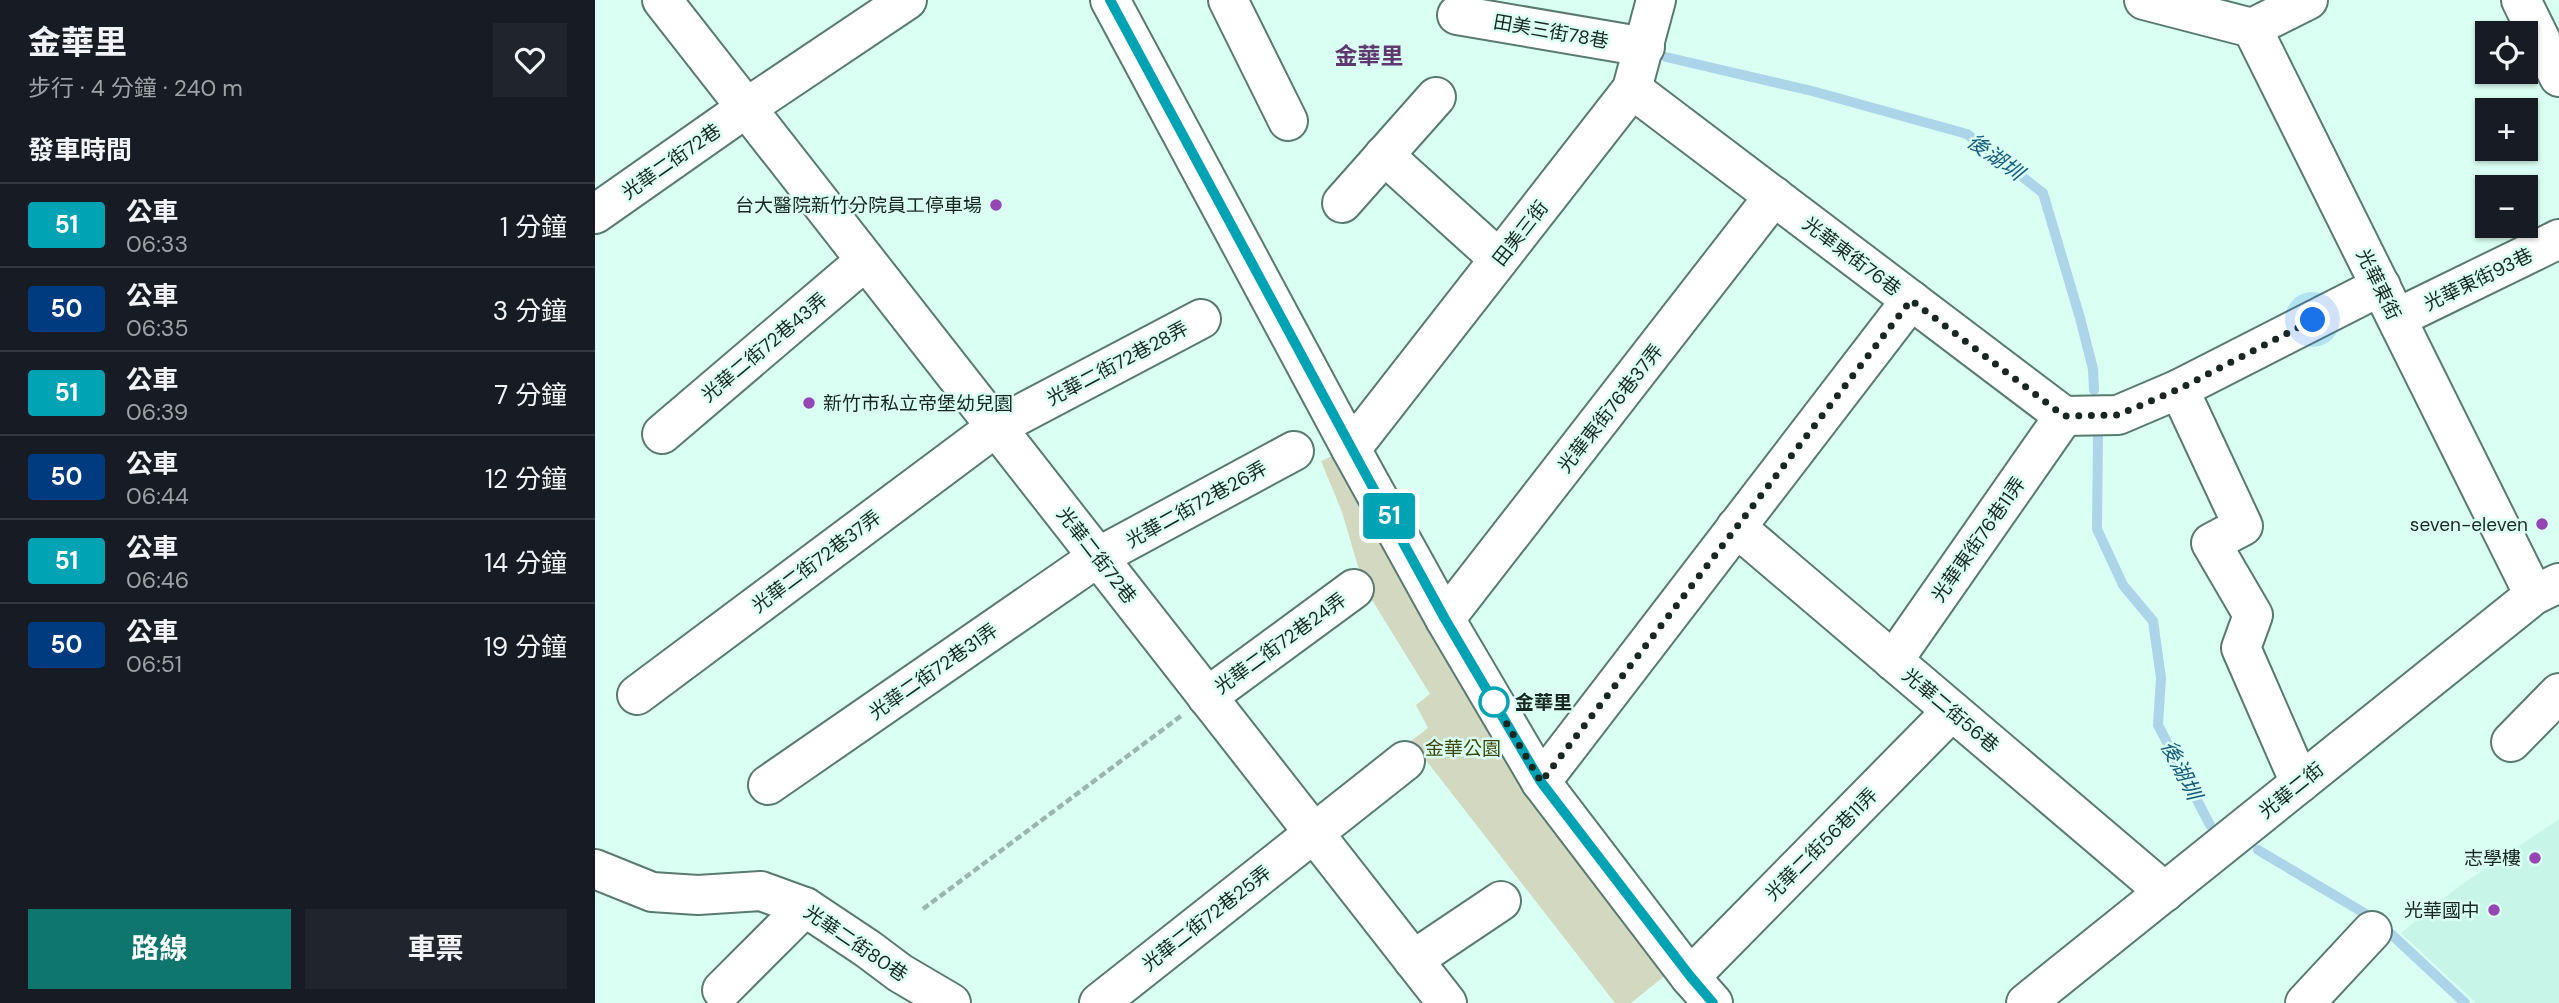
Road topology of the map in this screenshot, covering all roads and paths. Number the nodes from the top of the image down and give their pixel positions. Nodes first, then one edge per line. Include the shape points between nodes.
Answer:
1 (661, 0) edge
2 (907, 0) edge
3 (1110, 0) edge
4 (1228, 0) edge
5 (1656, 0) edge
6 (2144, 0) edge
7 (2308, 0) edge
8 (2521, 0) edge
9 (1457, 15) dead end
10 (2252, 28) junction
11 (1645, 47) junction
12 (2559, 78) edge
13 (1632, 89) junction
14 (1436, 97) dead end
15 (746, 108) junction
16 (1288, 121) dead end
17 (1384, 155) junction
18 (1774, 196) junction
19 (1342, 203) dead end
20 (595, 214) edge
21 (2559, 239) edge
22 (1499, 259) junction
23 (865, 261) junction
24 (1911, 300) junction
25 (2389, 302) junction
26 (1201, 318) dead end
27 (2179, 389) junction
28 (2064, 416) junction
29 (996, 427) junction
30 (662, 434) dead end
31 (1352, 449) junction
32 (1293, 451) dead end
33 (1737, 527) junction
34 (1098, 557) junction
35 (1354, 589) dead end
36 (2551, 592) edge
37 (1445, 619) junction
38 (1893, 661) junction
39 (2559, 693) edge
40 (637, 695) dead end
41 (1207, 697) junction
42 (1952, 711) junction
43 (2511, 743) dead end
44 (1405, 761) dead end
45 (1541, 782) junction
46 (2300, 783) junction
47 (768, 785) dead end
48 (1314, 833) junction
49 (595, 869) edge
50 (2165, 892) junction
51 (1501, 901) dead end
52 (806, 908) junction
53 (923, 909) dead end
54 (2372, 931) dead end
55 (1413, 960) junction
56 (722, 990) dead end
57 (1702, 990) edge
58 (951, 1003) edge
59 (1099, 1003) edge
60 (1447, 1003) edge
61 (2026, 1003) edge
62 (2305, 1003) edge

1 - 15 street, 光華二街72巷
2 - 15 street
3 - 31 street
4 - 16 street
5 - 11 street, 田美三街
6 - 10 street
7 - 10 street
8 - 12 street
9 - 11 street, 田美三街78巷
10 - 25 street, 光華東街
11 - 13 street, 田美三街
13 - 18 street, 光華東街76巷
13 - 22 street, 田美三街
14 - 17 street
15 - 20 street, 光華二街72巷
15 - 23 street, 光華二街72巷
17 - 19 street
17 - 22 street
18 - 24 street, 光華東街76巷
18 - 37 street, 光華東街76巷37弄
21 - 25 street, 光華東街93巷
22 - 31 street, 田美三街
23 - 29 street, 光華二街72巷
23 - 30 street, 光華二街72巷43弄
24 - 28 street, 光華東街76巷
24 - 33 street
25 - 27 street
25 - 36 street, 光華東街
26 - 29 street, 光華二街72巷28弄
27 - 28 street via 2118,415
27 - 46 street via 2243,526 2211,542 2253,615 2241,648
28 - 38 street, 光華東街76巷11弄
29 - 34 street, 光華二街72巷
29 - 40 street, 光華二街72巷37弄
31 - 37 street
32 - 34 street, 光華二街72巷26弄
33 - 38 street, 光華二街56巷
33 - 45 street
34 - 41 street, 光華二街72巷
34 - 47 street, 光華二街72巷31弄
35 - 41 street, 光華二街72巷24弄
36 - 46 street, 光華二街
37 - 45 street
38 - 42 street, 光華二街56巷
39 - 43 street
41 - 48 street, 光華二街72巷
41 - 53 path
42 - 50 street, 光華二街56巷
42 - 57 street, 光華二街56巷11弄
44 - 48 street, 光華二街72巷25弄
45 - 57 street
46 - 50 street, 光華二街
48 - 55 street, 光華二街72巷
48 - 59 street, 光華二街72巷25弄
49 - 52 street, 光華二街80巷 via 652,892 761,891
50 - 61 street, 光華二街
51 - 55 street
52 - 56 street
52 - 58 street, 光華二街80巷
54 - 62 street
55 - 60 street, 光華二街72巷

